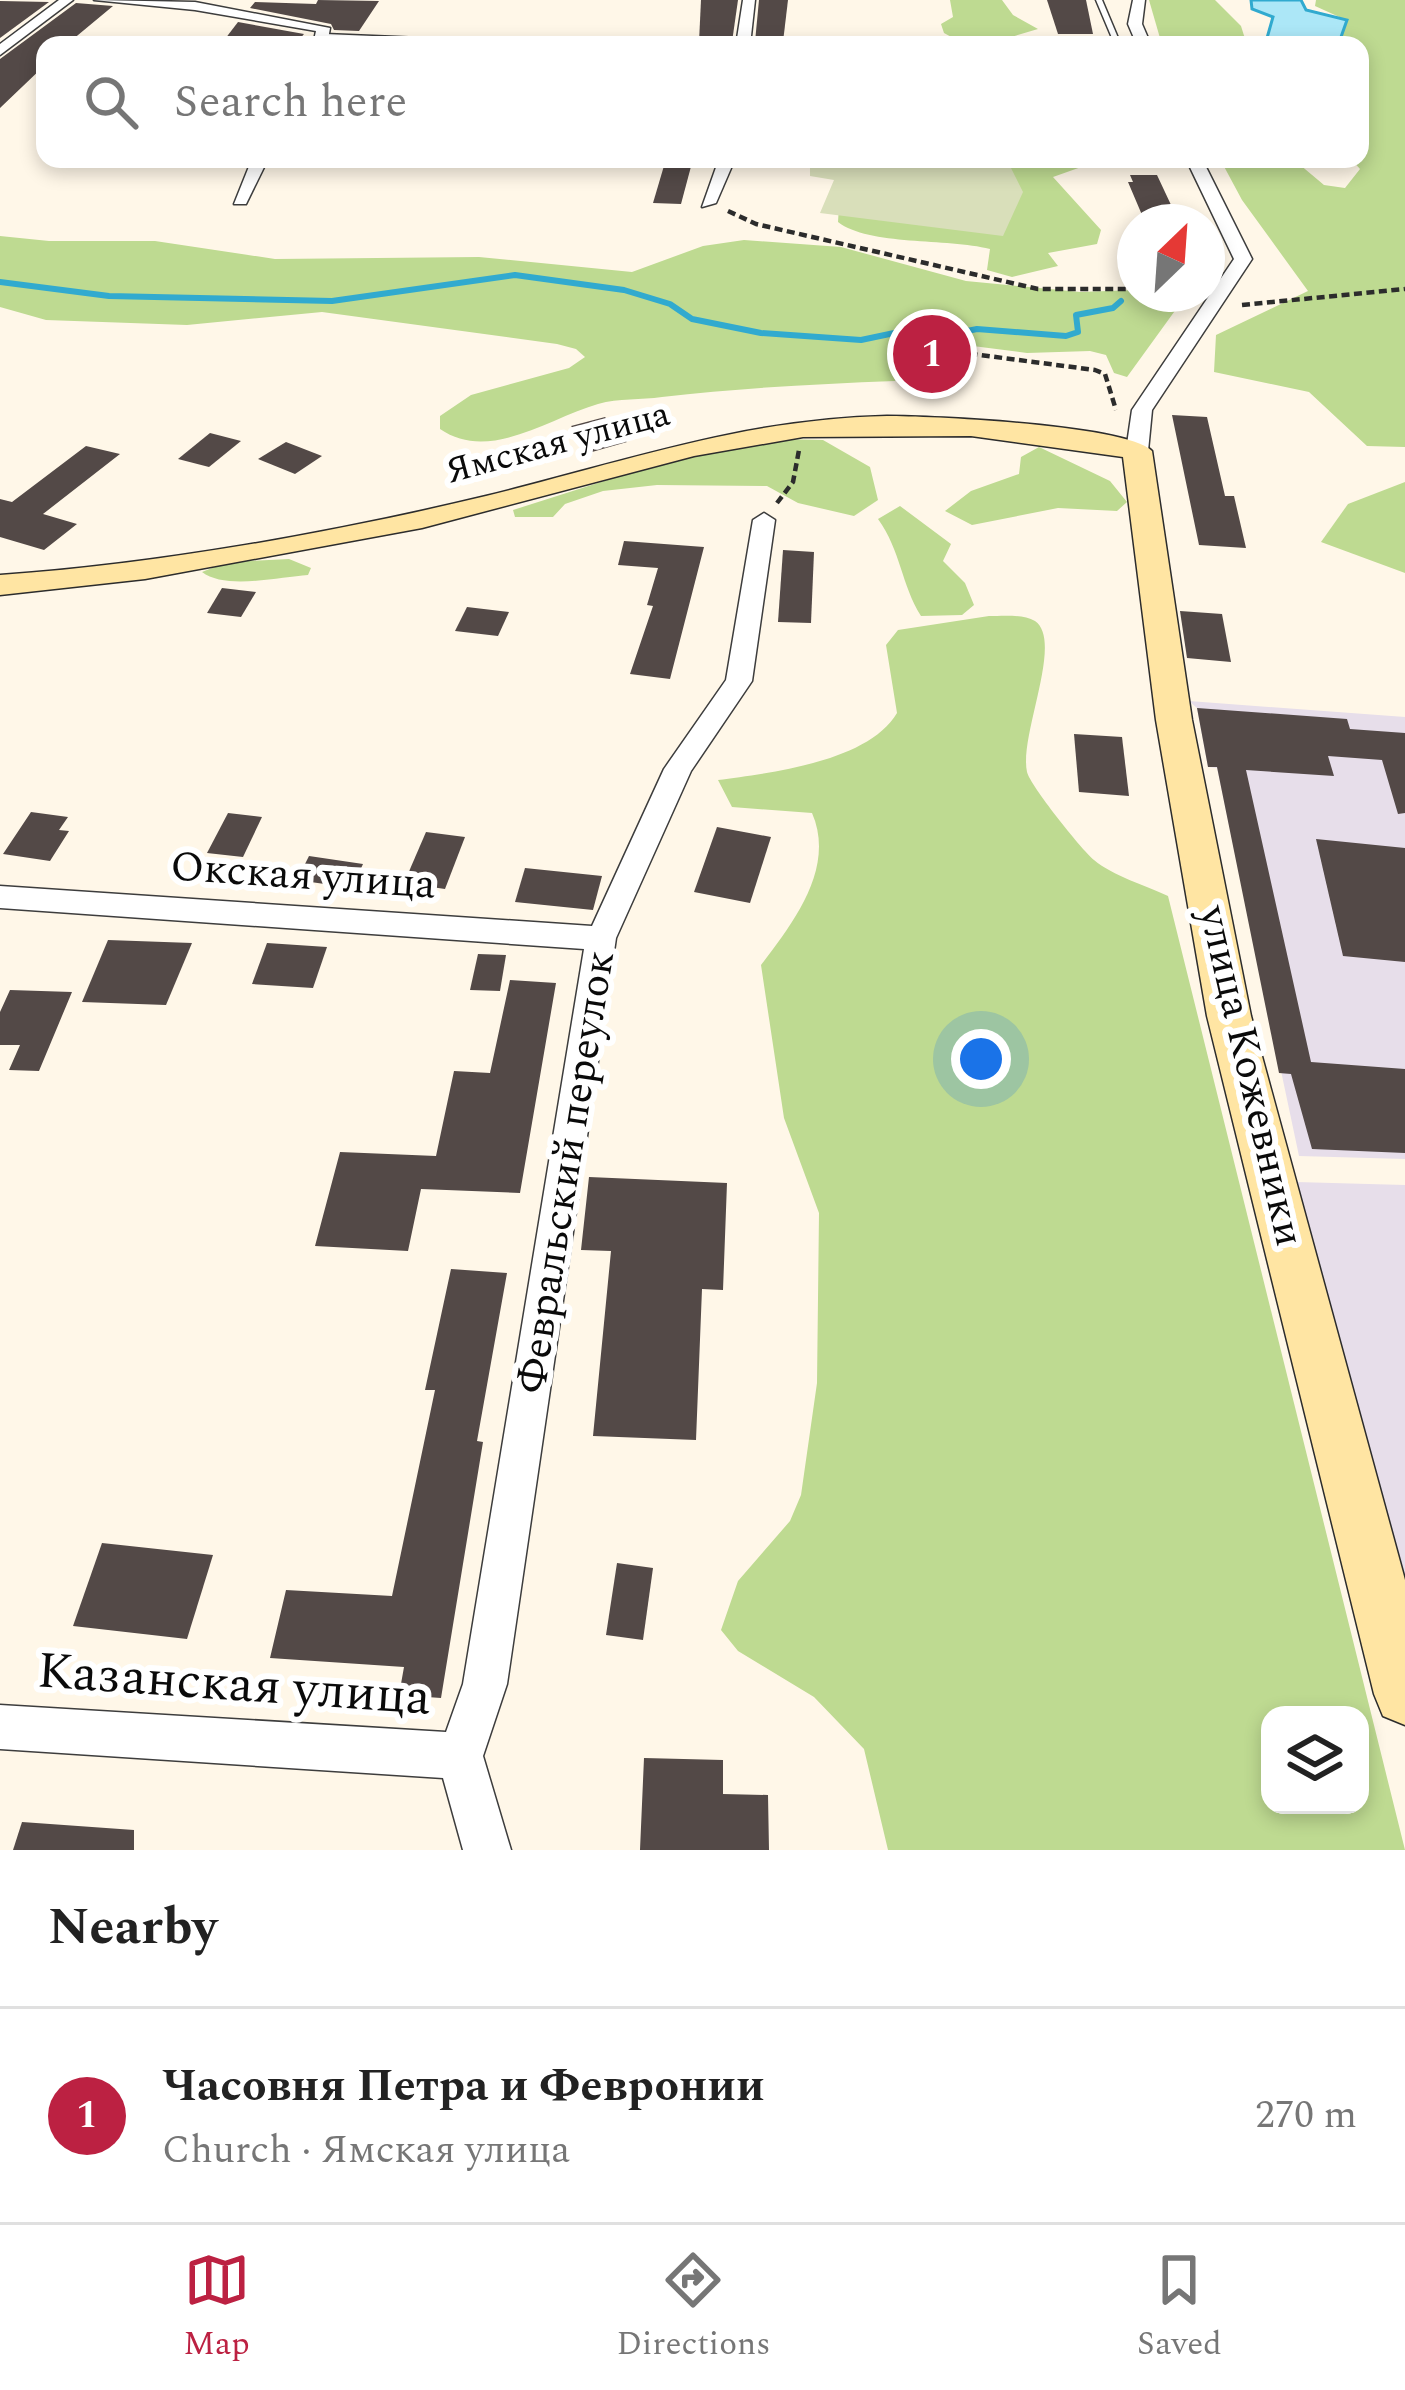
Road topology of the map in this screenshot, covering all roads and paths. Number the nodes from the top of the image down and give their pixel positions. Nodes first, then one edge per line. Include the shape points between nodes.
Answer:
1 (67, 0) edge
2 (100, 0) edge
3 (749, 0) edge
4 (1099, 0) edge
5 (1139, 0) edge
6 (323, 36) edge
7 (744, 36) edge
8 (1114, 36) edge
9 (1140, 36) edge
10 (0, 51) edge
11 (256, 168) edge
12 (723, 168) edge
13 (1198, 168) edge
14 (240, 200) dead end
15 (708, 203) joint
16 (1216, 204) edge
17 (1225, 223) edge
18 (1225, 286) edge
19 (1117, 289) edge
20 (1405, 289) edge
21 (1225, 308) edge
22 (1208, 312) edge
23 (957, 352) dead end
24 (802, 428) junction
25 (1139, 437) junction
26 (764, 520) joint
27 (0, 585) edge
28 (0, 897) edge
29 (601, 938) junction
30 (1405, 1694) edge
31 (0, 1727) edge
32 (460, 1756) junction
33 (487, 1850) edge

1 - 10 street
2 - 6 street via 195,6 323,28
3 - 7 street
4 - 8 lane
5 - 9 street
11 - 14 street
12 - 15 street
13 - 16 street
15 - 19 path via 756,224 950,272 1038,289
17 - 18 street via 1243,259
20 - 21 path
22 - 25 street via 1142,410
23 - 25 path via 1105,374 1112,407
24 - 25 street, Ямская улица via 918,423
24 - 26 path via 793,482
24 - 27 street, Ямская улица via 724,439 499,502 347,532 97,579
25 - 30 street, улица Кожевники via 1174,720 1229,1016
26 - 29 street, Февральский переулок via 739,680 678,769
28 - 29 street, Окская улица
29 - 32 street, Февральский переулок via 485,1684
31 - 32 street, Казанская улица
32 - 33 street

